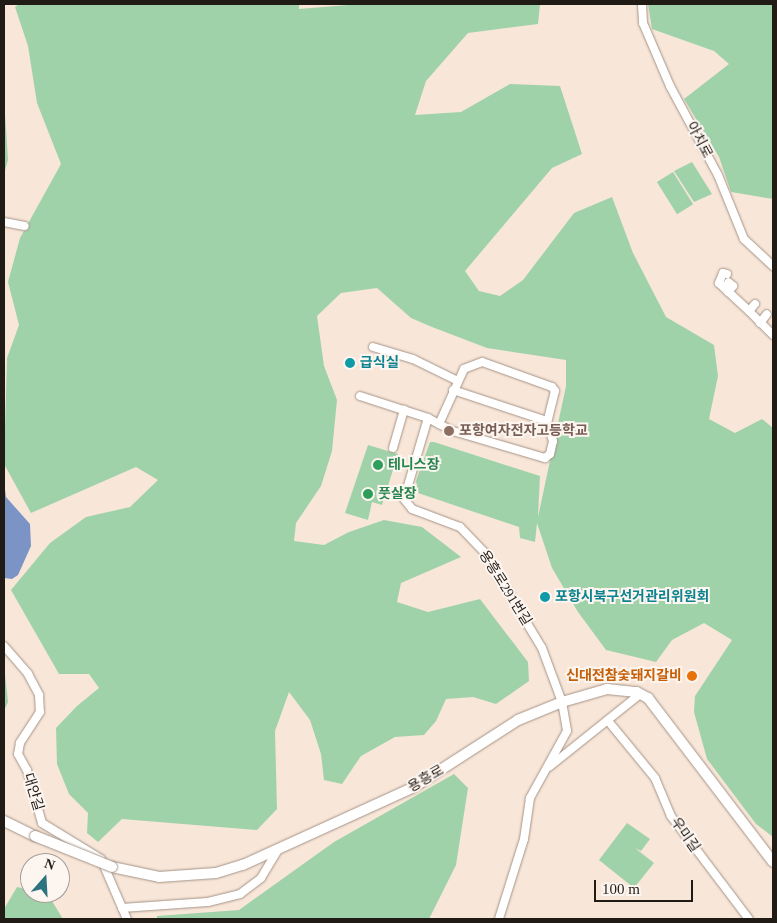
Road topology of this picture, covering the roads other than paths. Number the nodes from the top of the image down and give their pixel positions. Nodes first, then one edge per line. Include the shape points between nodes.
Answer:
1 (642, 4) edge
2 (4, 222) edge
3 (25, 226) dead end
4 (773, 266) edge
5 (728, 278) dead end
6 (743, 294) dead end
7 (738, 301) junction
8 (755, 304) dead end
9 (748, 311) junction
10 (767, 314) dead end
11 (760, 322) junction
12 (773, 333) edge
13 (373, 347) dead end
14 (458, 381) junction
15 (453, 390) junction
16 (360, 396) dead end
17 (404, 410) junction
18 (428, 418) junction
19 (547, 421) junction
20 (439, 424) junction
21 (393, 448) dead end
22 (4, 646) edge
23 (640, 694) junction
24 (562, 702) junction
25 (609, 722) junction
26 (546, 770) junction
27 (4, 821) edge
28 (277, 851) junction
29 (773, 862) edge
30 (122, 908) junction
31 (127, 919) edge
32 (499, 919) edge
33 (749, 919) edge

1 - 4 street, 아치로 via 644,23 666,77 718,175 744,239
2 - 3 street
5 - 7 street via 723,273 719,283
6 - 7 street
7 - 9 street
8 - 9 street
9 - 11 street
10 - 11 street
11 - 12 street
13 - 14 street via 413,358
14 - 15 street
14 - 19 street via 464,369 482,362 552,387 555,391
15 - 19 street
15 - 20 street
16 - 17 street
17 - 18 street
17 - 21 street
18 - 20 street
18 - 24 street, 용흥로291번길 via 404,499 412,509 460,527 484,552 542,648
19 - 20 street via 553,441 550,454 545,458
22 - 30 street, 대안길 via 28,674 39,695 40,712 20,743 18,754 27,770 42,823 101,859
23 - 24 main road, 용흥로 via 607,689
23 - 25 street
23 - 29 main road via 660,712
24 - 26 street, 용흥로291번길 via 567,731
24 - 28 main road, 용흥로 via 518,720 414,787
25 - 26 street
25 - 33 street, 우미길 via 654,778 671,816
26 - 32 street, 용흥로291번길 via 530,798 524,839
27 - 28 main road, 용흥로, bridge via 112,867 158,878 216,873
28 - 30 street via 261,878 240,894 208,902
30 - 31 street, 대안길

